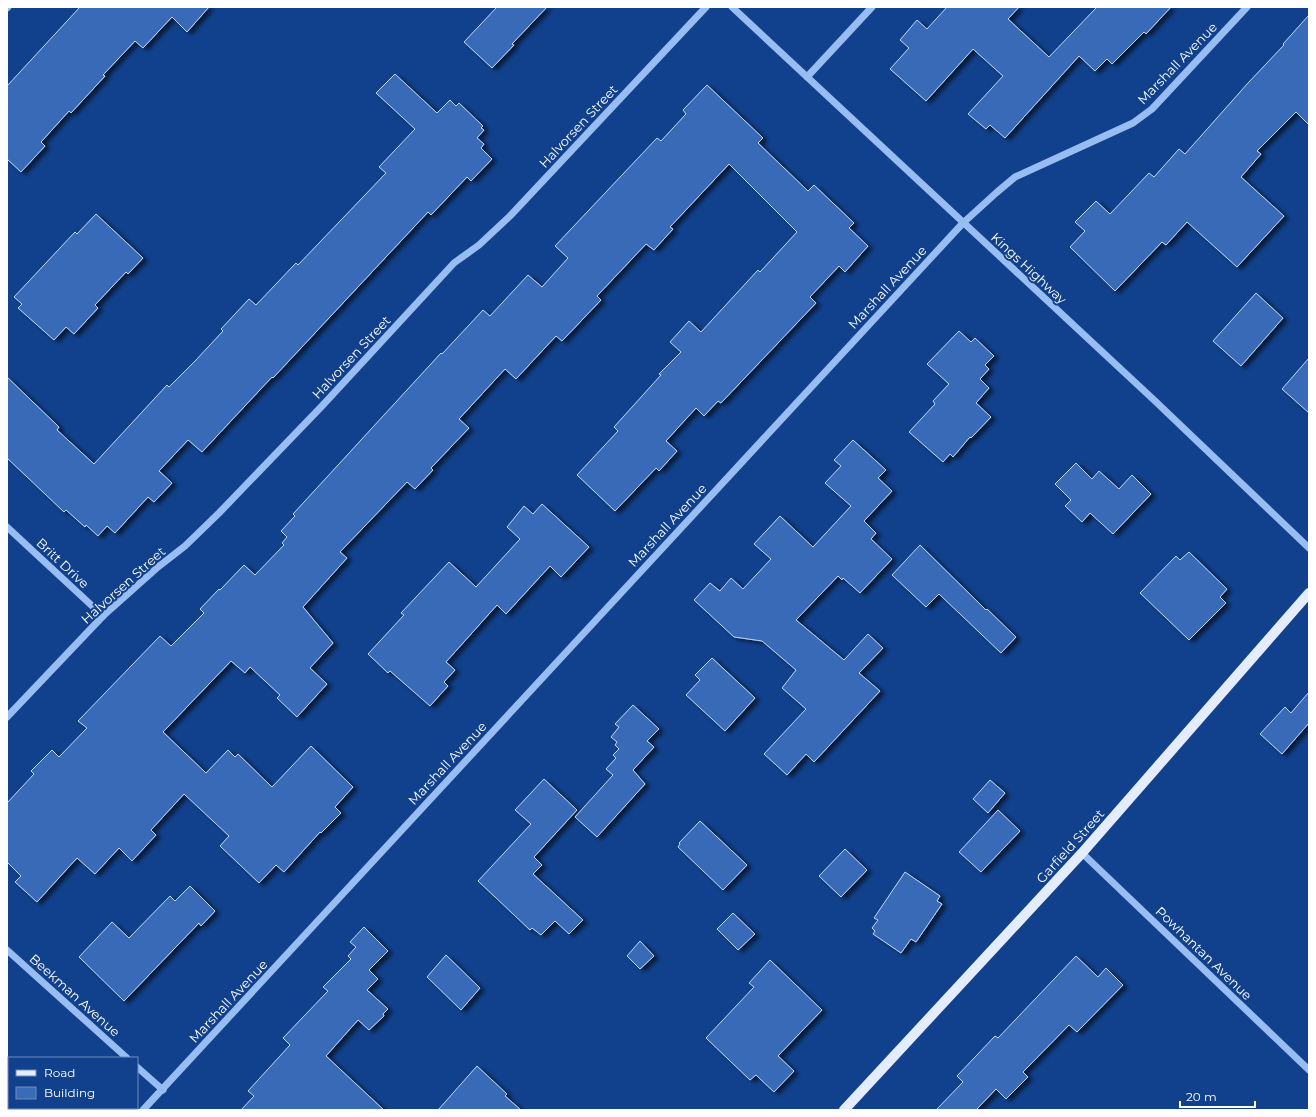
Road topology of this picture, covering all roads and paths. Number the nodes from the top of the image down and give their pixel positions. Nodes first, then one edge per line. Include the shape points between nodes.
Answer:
1 (706, 7) edge
2 (732, 7) edge
3 (872, 7) edge
4 (1247, 7) edge
5 (807, 77) junction
6 (963, 223) junction
7 (7, 527) edge
8 (1309, 548) edge
9 (1309, 593) edge
10 (103, 616) junction
11 (7, 717) edge
12 (1082, 853) junction
13 (7, 950) edge
14 (126, 1057) edge
15 (138, 1068) edge
16 (1309, 1070) edge
17 (163, 1090) junction
18 (143, 1110) edge
19 (844, 1110) edge

1 - 10 street, Halvorsen Street via 510,216 480,245 454,263 219,513 185,546
2 - 5 street, Kings Highway
3 - 5 street
4 - 6 street, Marshall Avenue via 1152,110 1133,123 1016,177
5 - 6 street, Kings Highway
6 - 8 street, Kings Highway via 1193,436
6 - 17 street, Marshall Avenue
7 - 10 street, Britt Drive
9 - 12 main road, Garfield Street
10 - 11 street, Halvorsen Street
12 - 16 street, Powhantan Avenue
12 - 19 main road, Garfield Street
13 - 14 street, Beekman Avenue
15 - 17 street
17 - 18 street, Marshall Avenue

